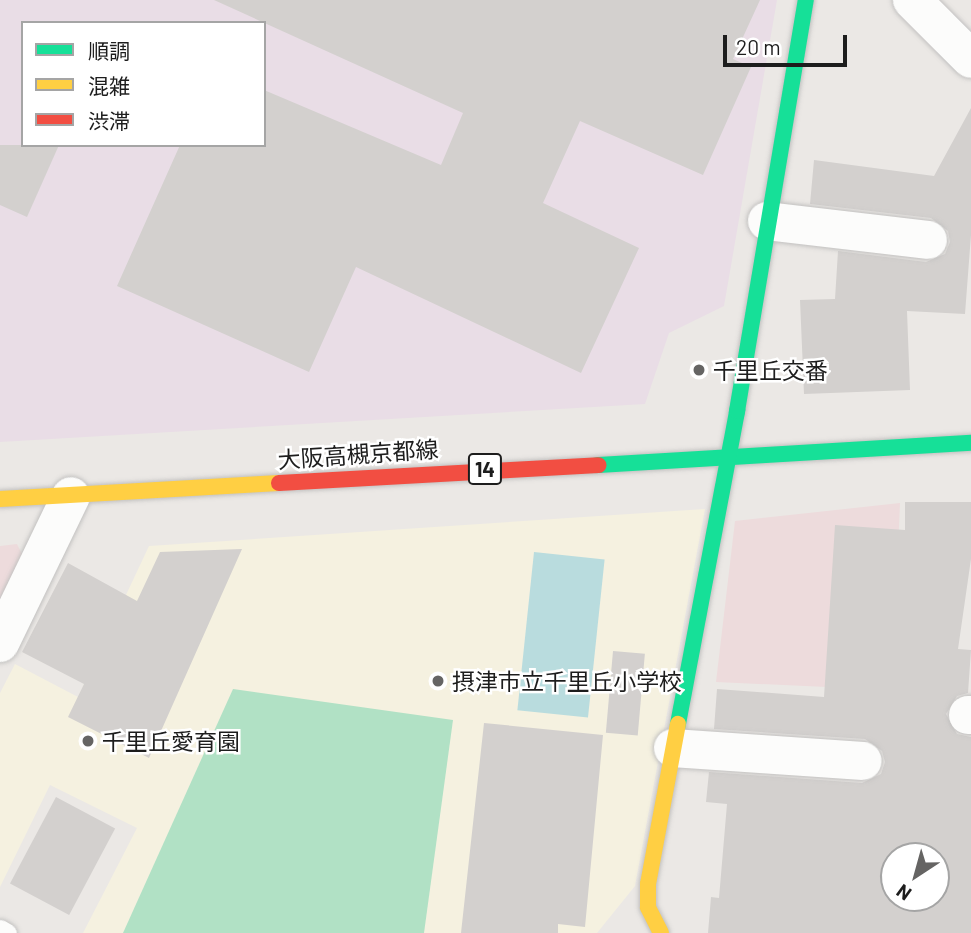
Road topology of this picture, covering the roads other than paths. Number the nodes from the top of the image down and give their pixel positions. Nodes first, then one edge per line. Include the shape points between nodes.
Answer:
1 (806, 0) edge
2 (912, 0) edge
3 (971, 60) edge
4 (767, 221) junction
5 (928, 240) dead end
6 (971, 443) edge
7 (727, 455) junction
8 (71, 496) junction
9 (0, 499) edge
10 (0, 643) edge
11 (673, 748) junction
12 (863, 761) dead end
13 (648, 907) junction
14 (0, 929) edge
15 (7, 933) edge
16 (643, 933) edge
17 (661, 933) edge

1 - 4 main road
2 - 3 street
4 - 5 street
4 - 7 main road
6 - 7 main road, 大阪高槻京都線 / 14
7 - 8 main road, 大阪高槻京都線 / 14
7 - 11 main road
8 - 9 main road, 大阪高槻京都線 / 14
8 - 10 street
11 - 12 street
11 - 13 main road via 648,884
13 - 16 lane
13 - 17 main road
14 - 15 lane

